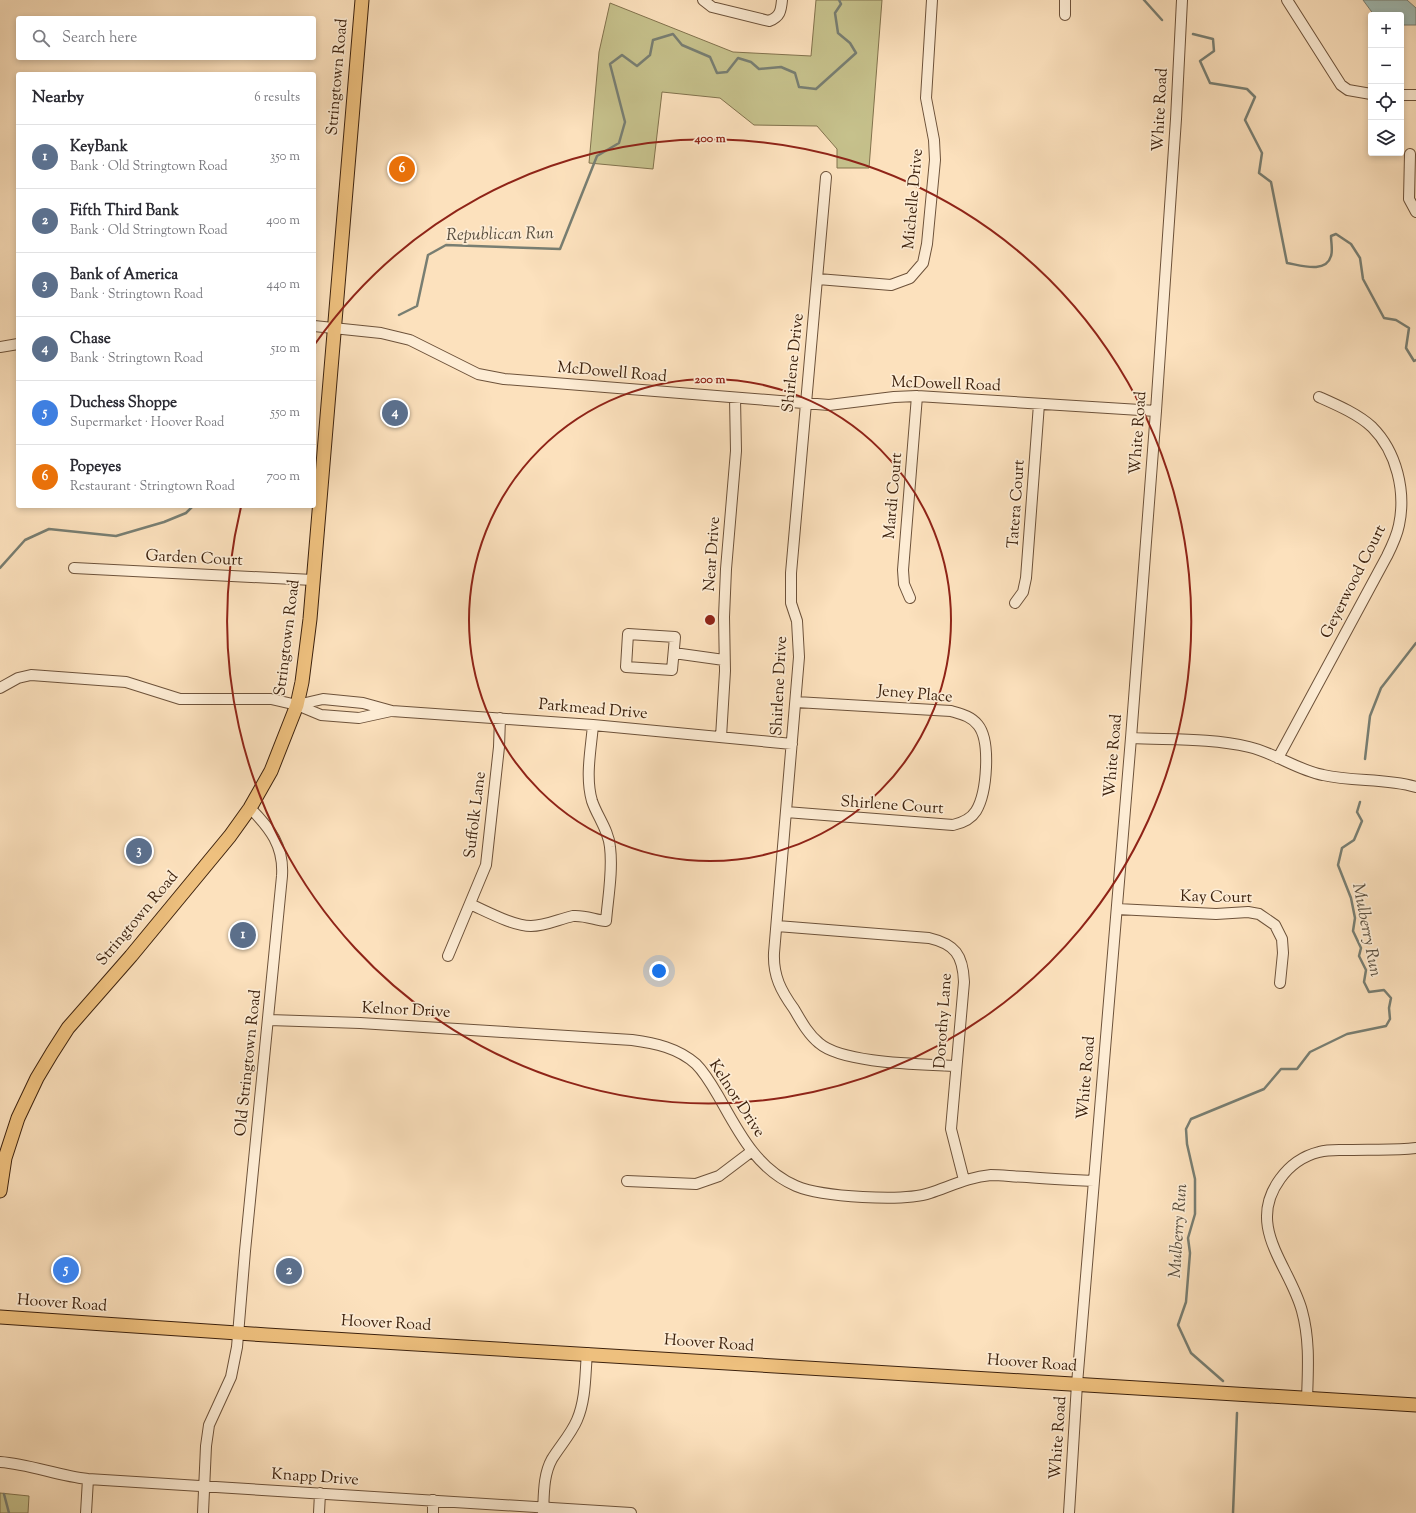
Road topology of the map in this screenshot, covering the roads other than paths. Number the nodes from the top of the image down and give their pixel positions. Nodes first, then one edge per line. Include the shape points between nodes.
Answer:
1 (362, 0) edge
2 (703, 0) edge
3 (782, 0) edge
4 (932, 0) edge
5 (1065, 0) edge
6 (1182, 0) edge
7 (1287, 0) edge
8 (1064, 15) dead end
9 (1368, 93) edge
10 (1404, 95) edge
11 (1416, 95) edge
12 (1410, 154) dead end
13 (826, 177) dead end
14 (1416, 212) edge
15 (818, 278) junction
16 (316, 326) edge
17 (334, 330) junction
18 (16, 344) edge
19 (0, 347) edge
20 (917, 396) junction
21 (1319, 397) dead end
22 (735, 398) junction
23 (804, 403) junction
24 (1039, 404) junction
25 (1156, 411) junction
26 (74, 568) dead end
27 (313, 580) junction
28 (910, 598) dead end
29 (1015, 603) dead end
30 (674, 653) junction
31 (724, 660) junction
32 (0, 688) edge
33 (796, 702) junction
34 (297, 705) junction
35 (392, 711) junction
36 (500, 718) junction
37 (594, 725) junction
38 (721, 737) junction
39 (1131, 738) junction
40 (792, 744) junction
41 (1278, 758) junction
42 (984, 772) joint
43 (1416, 787) edge
44 (250, 808) junction
45 (786, 812) junction
46 (470, 904) junction
47 (1117, 909) junction
48 (777, 926) junction
49 (448, 956) dead end
50 (1280, 983) dead end
51 (269, 1020) junction
52 (956, 1066) junction
53 (1416, 1148) edge
54 (752, 1151) junction
55 (964, 1180) junction
56 (627, 1181) dead end
57 (1094, 1182) junction
58 (0, 1191) edge
59 (0, 1316) edge
60 (238, 1332) junction
61 (587, 1353) junction
62 (1077, 1384) junction
63 (1307, 1399) junction
64 (1416, 1405) edge
65 (0, 1462) edge
66 (88, 1479) junction
67 (204, 1486) junction
68 (320, 1493) junction
69 (433, 1500) junction
70 (543, 1510) edge
71 (86, 1513) edge
72 (203, 1513) edge
73 (319, 1513) edge
74 (433, 1513) edge
75 (631, 1513) edge
76 (1069, 1513) edge

1 - 17 main road, Stringtown Road
2 - 3 street via 712,7 769,20 781,13
4 - 15 street, Michelle Drive via 926,98 935,160 923,264 910,278 891,284
5 - 8 street
6 - 25 street, White Road
7 - 9 street via 1341,84 1348,90
10 - 11 street
12 - 14 street via 1408,192 1411,206
13 - 15 street, Shirlene Drive
15 - 23 street, Shirlene Drive
16 - 17 street, McDowell Road
17 - 22 street, McDowell Road via 381,333 410,340 465,369 489,377
17 - 27 main road, Stringtown Road
18 - 19 street
20 - 23 street, McDowell Road via 840,405
20 - 24 street, McDowell Road
20 - 28 street, Mardi Court via 903,570 904,584
21 - 41 street, Geyerwood Court via 1345,409 1372,427 1390,452 1396,468 1402,506 1399,526 1388,556
22 - 23 street, McDowell Road
22 - 31 street, Near Drive via 736,451 726,569
23 - 33 street, Shirlene Drive via 790,573 799,657
24 - 25 street, McDowell Road
24 - 29 street, Tatera Court via 1026,578 1023,592
25 - 39 street, White Road
26 - 27 street, Garden Court
27 - 34 main road, Stringtown Road via 305,661
30 - 30 street via 675,637 628,634 626,667 672,670
30 - 31 street
31 - 38 street, Near Drive
32 - 34 street, Parkmead Drive via 18,678 31,675 126,682 180,699 271,699
33 - 40 street, Shirlene Drive
33 - 42 street, Jeney Place via 951,711 969,717 982,731 985,742
34 - 35 street, Parkmead Drive via 323,699 363,703
34 - 35 street, Parkmead Drive via 321,715 360,718
34 - 44 main road, Stringtown Road via 271,771
35 - 36 street, Parkmead Drive
36 - 37 street, Parkmead Drive
36 - 46 street, Suffolk Lane via 488,854
37 - 38 street, Parkmead Drive
37 - 46 street via 589,771 590,788 592,801 610,846 611,870 606,921 574,916 530,926
38 - 40 street, Parkmead Drive
39 - 41 street via 1230,743 1250,747
39 - 47 street, White Road
40 - 45 street, Shirlene Drive
41 - 43 street via 1306,771 1322,775
42 - 45 street, Shirlene Court via 983,794 976,811 962,823 953,825
44 - 51 street, Old Stringtown Road via 273,834 282,857
44 - 58 main road, Stringtown Road via 219,849 68,1028 52,1052 36,1078 18,1118 5,1158
45 - 48 street, Shirlene Drive
46 - 49 street, Suffolk Lane
47 - 50 street, Kay Court via 1259,914 1275,925 1282,938
47 - 57 street, White Road
48 - 52 street, Shirlene Drive via 774,963 778,983 811,1035 820,1044 841,1055 854,1058
48 - 52 street, Dorothy Lane via 929,938 953,948 963,967
51 - 54 street, Kelnor Drive via 360,1023 609,1039 660,1045 673,1049 705,1075
51 - 60 street, Old Stringtown Road
52 - 55 street, Dorothy Lane via 951,1129
53 - 63 street via 1331,1150 1316,1153 1290,1167 1271,1194 1267,1216 1269,1236 1295,1291 1308,1335
54 - 55 street, Kelnor Drive via 776,1176 797,1186 824,1193 905,1197 929,1193
54 - 56 street via 719,1176 696,1184
55 - 57 street, Kelnor Drive via 992,1175
57 - 62 street, White Road
59 - 60 main road, Hoover Road
60 - 61 main road, Hoover Road
60 - 67 street, Old Stringtown Road via 230,1377 209,1425
61 - 62 main road, Hoover Road
61 - 70 street via 581,1408 572,1430 547,1470
62 - 63 main road, Hoover Road
62 - 76 street, White Road
63 - 64 main road, Hoover Road
65 - 66 street, Knapp Drive via 14,1463 66,1477
66 - 67 street, Knapp Drive
66 - 71 street
67 - 68 street, Knapp Drive
67 - 72 street, Old Stringtown Road
68 - 69 street, Knapp Drive
68 - 73 street
69 - 70 street, Knapp Drive
69 - 74 street
70 - 75 street, Knapp Drive

